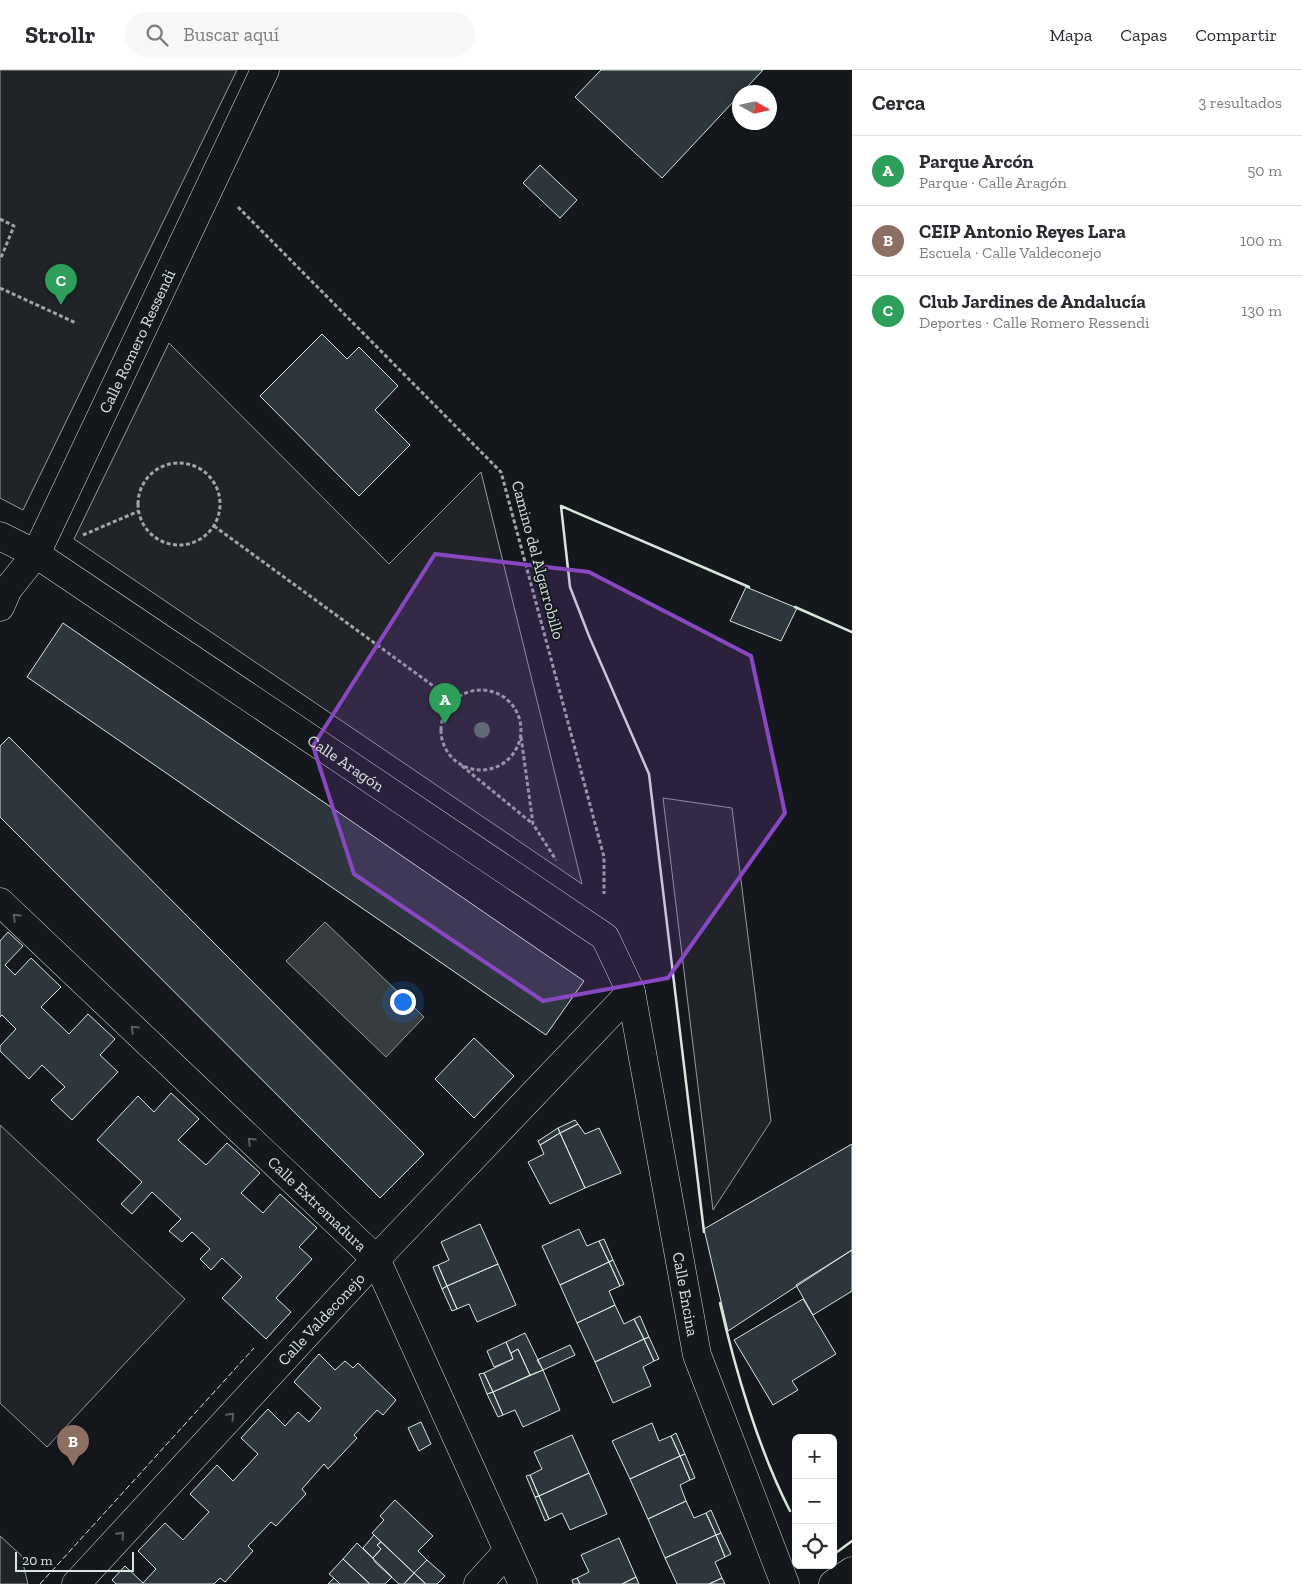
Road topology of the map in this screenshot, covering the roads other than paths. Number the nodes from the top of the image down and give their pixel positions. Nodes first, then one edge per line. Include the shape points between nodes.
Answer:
1 (265, 70) edge
2 (0, 536) edge
3 (36, 554) junction
4 (0, 607) edge
5 (0, 902) edge
6 (631, 992) junction
7 (376, 1258) junction
8 (508, 1551) junction
9 (852, 1571) edge
10 (76, 1584) edge
11 (478, 1584) edge
12 (523, 1584) edge
13 (785, 1584) edge
14 (833, 1584) edge

1 - 3 street, Calle Romero Ressendi
2 - 3 street, Calle Aragón
3 - 4 street, Calle Romero Ressendi via 8,590
3 - 6 street, Calle Aragón via 605,937
7 -> 5 street, Calle Extremadura
6 - 7 street, Calle Valdeconejo
6 - 13 street, Calle Encina via 697,1356
7 - 8 street, Calle Extremadura
10 -> 7 street, Calle Valdeconejo
8 - 11 street
8 - 12 street, Calle Extremadura
9 - 14 street

